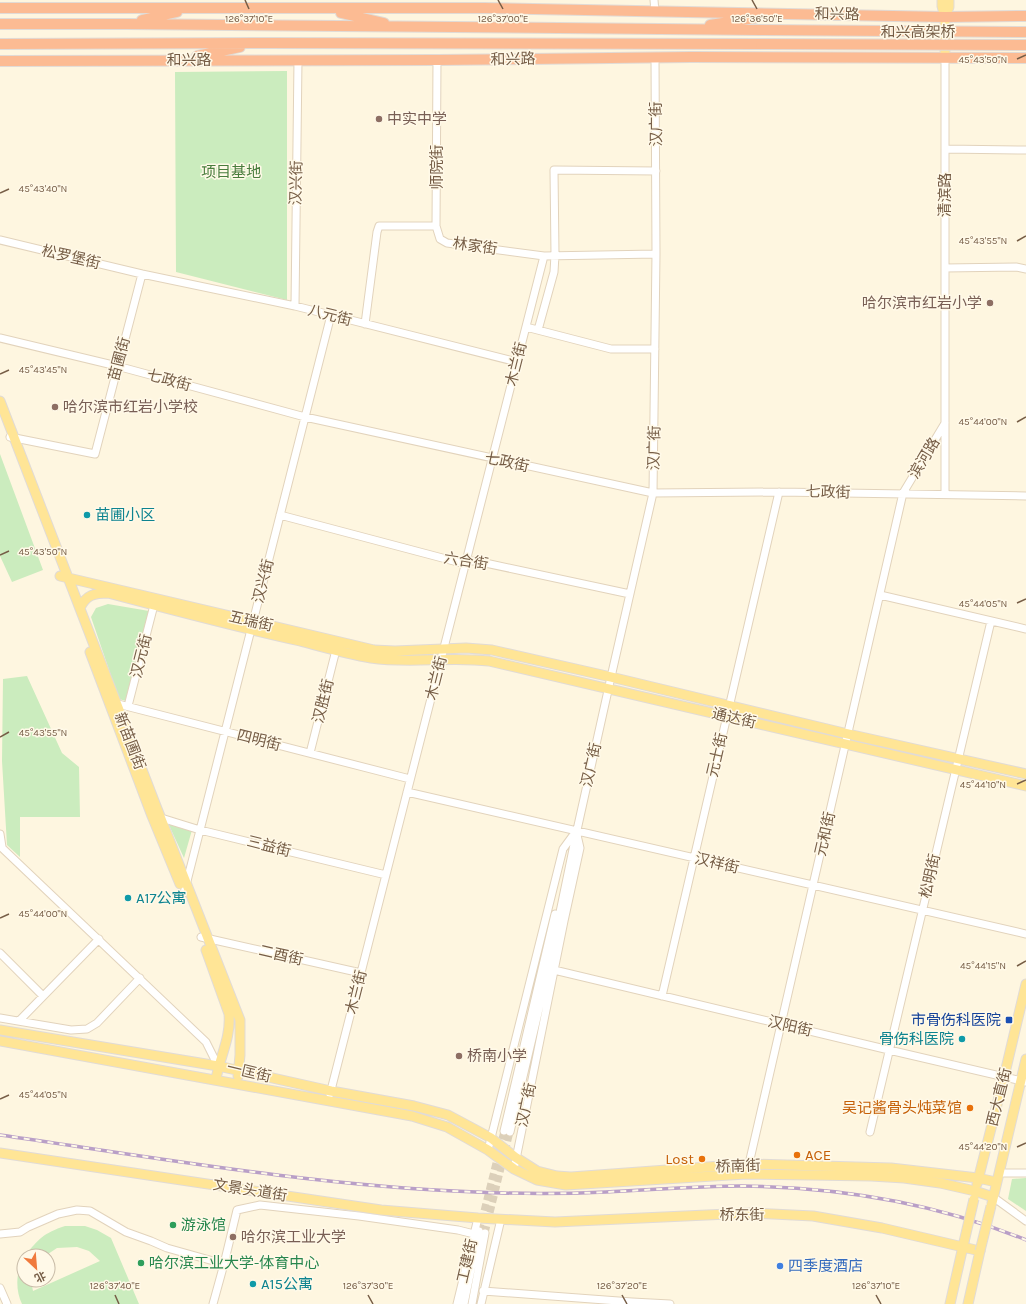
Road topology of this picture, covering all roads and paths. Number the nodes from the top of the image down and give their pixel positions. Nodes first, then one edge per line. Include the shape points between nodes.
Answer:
1 (654, 0) edge
2 (942, 0) edge
3 (949, 0) edge
4 (165, 4) edge
5 (286, 4) edge
6 (484, 4) edge
7 (0, 8) edge
8 (193, 8) junction
9 (325, 9) junction
10 (654, 12) junction
11 (781, 13) junction
12 (1026, 16) edge
13 (945, 17) junction
14 (0, 24) edge
15 (127, 24) junction
16 (401, 27) junction
17 (685, 30) junction
18 (762, 30) joint
19 (1026, 32) edge
20 (264, 43) junction
21 (0, 44) edge
22 (762, 44) junction
23 (1026, 45) edge
24 (691, 56) junction
25 (655, 57) junction
26 (945, 57) junction
27 (1026, 58) edge
28 (298, 60) junction
29 (437, 60) junction
30 (0, 61) edge
31 (173, 61) junction
32 (945, 149) junction
33 (1026, 150) edge
34 (656, 171) junction
35 (436, 226) junction
36 (0, 240) edge
37 (656, 254) junction
38 (555, 255) junction
39 (544, 256) junction
40 (945, 268) junction
41 (1026, 269) edge
42 (142, 274) junction
43 (295, 306) junction
44 (331, 315) junction
45 (365, 324) junction
46 (526, 327) junction
47 (538, 330) junction
48 (0, 338) edge
49 (655, 349) junction
50 (517, 362) junction
51 (117, 366) junction
52 (0, 401) edge
53 (0, 411) edge
54 (305, 417) junction
55 (945, 423) junction
56 (12, 438) junction
57 (492, 458) junction
58 (654, 492) junction
59 (779, 492) junction
60 (903, 493) junction
61 (946, 494) junction
62 (1026, 496) edge
63 (280, 515) junction
64 (465, 564) junction
65 (64, 577) junction
66 (630, 594) junction
67 (880, 595) junction
68 (154, 605) junction
69 (80, 608) junction
70 (991, 621) junction
71 (252, 626) junction
72 (1026, 629) edge
73 (444, 648) junction
74 (336, 650) junction
75 (441, 660) junction
76 (611, 677) junction
77 (608, 689) junction
78 (112, 703) junction
79 (729, 705) junction
80 (128, 706) junction
81 (726, 717) junction
82 (225, 732) junction
83 (848, 734) junction
84 (845, 744) junction
85 (310, 753) junction
86 (958, 759) junction
87 (956, 770) junction
88 (1026, 774) edge
89 (410, 779) junction
90 (1026, 786) edge
91 (407, 792) junction
92 (156, 817) junction
93 (200, 830) junction
94 (576, 830) junction
95 (0, 834) edge
96 (1, 847) edge
97 (694, 858) junction
98 (386, 874) junction
99 (186, 883) junction
100 (813, 885) junction
101 (184, 893) junction
102 (922, 910) junction
103 (1026, 934) edge
104 (204, 937) junction
105 (99, 939) junction
106 (0, 953) edge
107 (554, 970) junction
108 (361, 973) junction
109 (140, 978) junction
110 (1026, 984) edge
111 (43, 996) junction
112 (662, 996) junction
113 (0, 1018) edge
114 (19, 1021) junction
115 (781, 1024) junction
116 (0, 1030) edge
117 (0, 1041) edge
118 (889, 1050) junction
119 (1026, 1059) edge
120 (218, 1066) junction
121 (239, 1070) junction
122 (1004, 1077) junction
123 (216, 1080) junction
124 (1024, 1081) edge
125 (237, 1084) junction
126 (331, 1091) junction
127 (328, 1101) junction
128 (507, 1132) tunnel mouth
129 (870, 1132) dead end
130 (491, 1138) junction
131 (488, 1150) junction
132 (0, 1153) edge
133 (515, 1157) junction
134 (749, 1164) junction
135 (514, 1168) junction
136 (1026, 1173) edge
137 (746, 1174) junction
138 (978, 1178) junction
139 (998, 1178) junction
140 (975, 1195) junction
141 (992, 1202) junction
142 (478, 1218) junction
143 (501, 1219) junction
144 (1026, 1221) edge
145 (480, 1233) junction
146 (0, 1234) edge
147 (964, 1244) junction
148 (980, 1250) junction
149 (224, 1264) junction
150 (0, 1288) edge
151 (484, 1291) junction
152 (7, 1304) edge
153 (213, 1304) edge
154 (457, 1304) edge
155 (464, 1304) edge
156 (472, 1304) edge
157 (481, 1304) edge
158 (670, 1304) edge
159 (950, 1304) edge
160 (968, 1304) edge

1 - 10 street
2 - 13 main road, 清滨路
3 - 13 main road, 清滨路
4 - 7 highway, 和兴路
4 - 8 highway, 和兴路
5 - 8 highway, 和兴路
5 - 9 highway, 和兴路
6 - 9 highway, 和兴路
6 - 10 highway, 和兴路
8 - 15 highway
9 - 16 highway
10 - 11 highway, 和兴路
11 - 13 highway, 和兴路
11 - 17 highway
12 - 13 highway, 和兴路
13 - 26 main road, 清滨路
14 - 15 highway, 和兴路
15 - 16 highway, 和兴路
16 - 17 highway, 和兴路
17 - 18 highway, 和兴路
18 - 19 highway, 和兴高架桥, bridge
20 - 21 highway, 和兴路
20 - 22 highway, 和兴路
20 - 31 highway
22 - 23 highway, 和兴高架桥, bridge
22 - 24 highway
24 - 25 highway, 和兴路
24 - 26 highway, 和兴路
25 - 29 highway, 和兴路
25 - 34 street, 汉广街
26 - 27 highway, 和兴路
26 - 32 street, 清滨路
28 - 29 highway, 和兴路
28 - 31 highway, 和兴路
28 - 43 street, 汉兴街
29 - 35 street, 师院街
30 - 31 highway, 和兴路
32 - 33 street
32 - 40 street, 清滨路
34 - 37 street, 汉广街
34 - 38 street via 554,170
35 - 39 street, 林家街 via 440,239 447,242
35 - 45 street, 林家街 via 379,226
36 - 42 street, 松罗堡街
37 - 38 street, 林家街
37 - 49 street, 汉广街
38 - 39 street, 林家街
38 - 47 street via 554,272
39 - 46 street, 木兰街
40 - 41 street
40 - 55 street, 清滨路
42 - 43 street, 八元街
42 - 51 street, 苗圃街
43 - 44 street, 八元街
44 - 45 street, 八元街
44 - 54 street, 汉兴街
45 - 50 street, 八元街
46 - 47 street
46 - 50 street, 木兰街
47 - 49 street via 611,349
48 - 51 street, 七政街
49 - 58 street, 汉广街
50 - 57 street, 木兰街
51 - 54 street, 七政街
51 - 56 street, 苗圃街 via 94,454
52 - 56 main road, 新苗圃街
53 - 56 main road, 新苗圃街
54 - 57 street, 七政街
54 - 63 street, 汉兴街
55 - 60 street, 滨河路
55 - 61 street, 清滨路
56 - 65 main road, 新苗圃街
57 - 58 street, 七政街
57 - 64 street, 木兰街
58 - 59 street, 七政街
58 - 66 street, 汉广街
59 - 60 street, 七政街
59 - 79 street, 元士街
60 - 61 street, 七政街
60 - 67 street, 元和街
61 - 62 street, 七政街
63 - 64 street, 六合街
63 - 71 street, 汉兴街
64 - 66 street, 六合街 via 476,561
64 - 73 street, 木兰街
65 - 69 main road, 新苗圃街
65 - 71 main road, 五瑞街
65 - 78 main road, 新苗圃街
66 - 76 street, 汉广街
67 - 70 street
67 - 83 street, 元和街
68 - 69 main road, 五瑞街 via 108,593 98,593 87,598
68 - 71 main road, 五瑞街
68 - 80 street, 汉元街
69 - 78 main road, 新苗圃街
70 - 72 street
70 - 86 street, 松明街
71 - 73 main road, 五瑞街 via 374,650
71 - 74 main road, 五瑞街
71 - 82 street, 汉兴街
73 - 75 street, 木兰街
73 - 76 main road, 通达街 via 492,650
74 - 75 main road, 五瑞街 via 387,660
74 - 85 street, 汉胜街
75 - 77 main road, 通达街 via 462,658 489,661
75 - 89 street, 木兰街
76 - 77 street, 汉广街
76 - 79 main road, 通达街
77 - 81 main road, 通达街
77 - 94 street, 汉广街
78 - 80 street, 四明街
78 - 92 main road, 新苗圃街
79 - 81 street, 元士街
79 - 83 main road, 通达街
80 - 82 street, 四明街
81 - 84 main road, 通达街
81 - 97 street, 元士街
82 - 85 street, 四明街
82 - 93 street, 汉兴街
83 - 84 street, 元和街
83 - 86 main road, 通达街
84 - 87 main road, 通达街
84 - 100 street, 元和街
85 - 89 street, 四明街
86 - 87 street, 松明街
86 - 88 main road, 通达街
87 - 90 main road, 通达街
87 - 102 street, 松明街
89 - 91 street, 木兰街
91 - 94 street, 汉祥街
91 - 98 street, 木兰街
92 - 93 street, 三益街
92 - 99 main road, 新苗圃街
92 - 101 main road, 新苗圃街
93 - 98 street, 三益街
93 - 99 street, 汉兴街
94 - 97 street, 汉祥街
94 - 107 street, 汉广街 via 580,848
94 - 128 street, 汉广街 via 547,975
94 - 130 street, 汉广街 via 563,849
95 - 96 street
96 - 105 street
97 - 100 street, 汉祥街
97 - 112 street, 元士街
98 - 108 street, 木兰街
99 - 101 street, 汉兴街
99 - 104 main road, 新苗圃街
100 - 102 street, 汉祥街
100 - 115 street, 元和街
101 - 104 main road, 新苗圃街
102 - 103 street, 汉祥街
102 - 118 street, 松明街
104 - 108 street, 二酉街
104 - 120 main road, 新苗圃街 via 230,1023 229,1035
104 - 121 main road, 新苗圃街 via 240,1020
105 - 109 street
105 - 111 street
106 - 111 street
107 - 112 street, 汉阳街
107 - 133 street, 汉广街
108 - 126 street, 木兰街
109 - 114 street via 97,1023 87,1029 71,1030
109 - 120 street via 206,1042
110 - 122 main road, 西大直街
111 - 114 street
112 - 115 street, 汉阳街
113 - 114 street
115 - 118 street, 汉阳街
115 - 134 street, 元和街
116 - 120 main road, 一匡街
117 - 123 main road, 一匡街
118 - 122 street, 汉阳街
118 - 129 street, 松明街
119 - 124 main road, 西大直街
120 - 121 main road, 一匡街
120 - 123 main road, 新苗圃街
121 - 125 main road, 新苗圃街
121 - 126 main road, 一匡街
122 - 124 street, 汉阳街
122 - 138 main road, 西大直街
123 - 125 main road, 一匡街
124 - 139 main road, 西大直街
125 - 127 main road, 一匡街
126 - 127 street, 木兰街
126 - 130 main road, 一匡街 via 448,1115
127 - 131 main road, 一匡街 via 412,1116 447,1127
130 - 131 street, 汉广街
130 - 133 main road, 桥南街
131 - 135 main road, 桥南街
132 - 142 main road, 文景头道街 via 381,1210
133 - 134 main road, 桥南街 via 537,1171 571,1177
133 - 135 street, 汉广街
134 - 137 street, 元和街
134 - 138 main road, 桥南街 via 892,1168
135 - 137 main road, 桥南街 via 537,1180 566,1185
136 - 139 street
137 - 140 main road, 桥南街 via 904,1178 940,1183
138 - 139 main road, 桥南街
138 - 140 main road, 西大直街
139 - 141 main road, 西大直街
140 - 141 main road, 桥南街
140 - 147 main road, 西大直街, bridge
141 - 144 street
141 - 148 main road, 西大直街, bridge
142 - 143 main road, 文景头道街
142 - 145 street, 工建街
143 - 147 main road, 桥东街 via 555,1222 750,1213 813,1216
143 - 151 street, 工建街
145 - 149 street via 260,1205 236,1210
145 - 154 street, 工建街
145 - 155 street, 工建街
145 - 156 street, 工建街
146 - 149 street via 20,1232 58,1214 77,1210 90,1211 126,1232 167,1248
147 - 148 main road, 桥东街
147 - 159 main road, 西大直街
148 - 160 main road, 西大直街
149 - 153 street
150 - 152 street
151 - 157 street, 工建街
151 - 158 street

